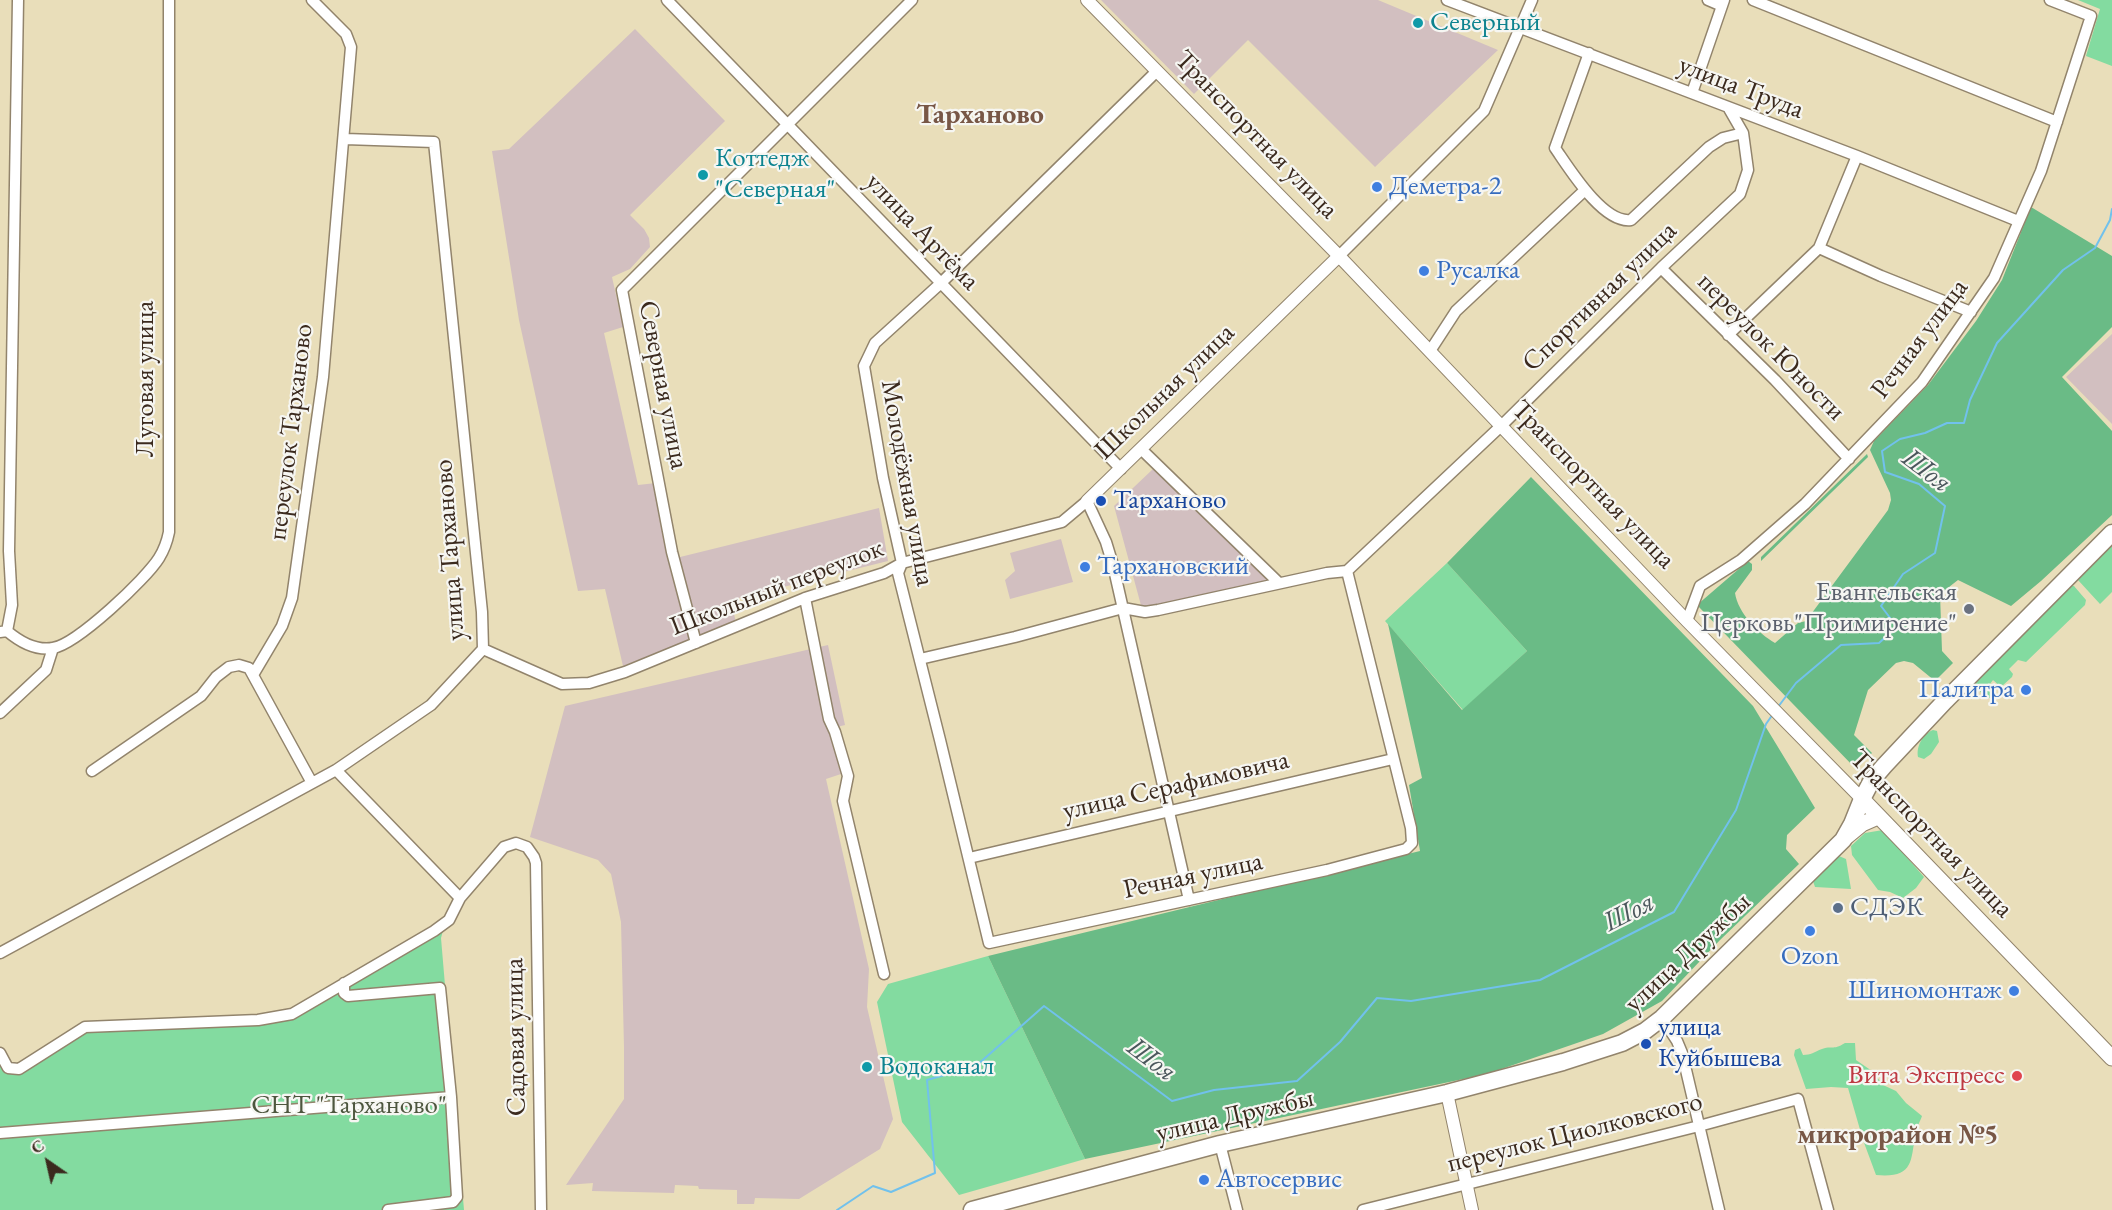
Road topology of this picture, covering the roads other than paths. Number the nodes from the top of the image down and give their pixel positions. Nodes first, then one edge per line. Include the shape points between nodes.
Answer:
1 (18, 0) edge
2 (169, 0) edge
3 (312, 0) edge
4 (667, 0) edge
5 (912, 0) edge
6 (1087, 0) edge
7 (1447, 0) edge
8 (1532, 0) edge
9 (1708, 0) edge
10 (1753, 0) edge
11 (2050, 0) edge
12 (1723, 3) edge
13 (1520, 27) junction
14 (1589, 53) junction
15 (1157, 71) junction
16 (1692, 93) junction
17 (1728, 107) junction
18 (2057, 122) junction
19 (787, 124) junction
20 (1743, 132) junction
21 (345, 139) junction
22 (1857, 156) junction
23 (1585, 190) junction
24 (2018, 221) junction
25 (1820, 248) junction
26 (1339, 256) junction
27 (1661, 268) junction
28 (940, 283) junction
29 (1971, 312) junction
30 (1728, 335) junction
31 (1430, 351) junction
32 (1501, 426) junction
33 (1141, 449) junction
34 (1849, 459) junction
35 (1121, 469) junction
36 (1087, 501) junction
37 (2112, 533) edge
38 (5, 551) edge
39 (902, 563) junction
40 (1347, 571) junction
41 (1279, 583) junction
42 (805, 598) junction
43 (1123, 608) junction
44 (1687, 621) junction
45 (3, 632) edge
46 (696, 643) junction
47 (53, 648) junction
48 (483, 649) junction
49 (920, 659) junction
50 (253, 675) junction
51 (0, 713) edge
52 (1393, 759) junction
53 (336, 770) junction
54 (92, 771) dead end
55 (312, 783) junction
56 (1862, 799) junction
57 (1168, 810) junction
58 (1878, 817) junction
59 (1843, 840) junction
60 (969, 858) junction
61 (460, 898) junction
62 (1190, 900) junction
63 (988, 943) joint
64 (0, 953) edge
65 (885, 974) dead end
66 (344, 983) junction
67 (1662, 1018) junction
68 (0, 1053) edge
69 (2112, 1058) edge
70 (1447, 1093) junction
71 (451, 1097) junction
72 (1699, 1126) junction
73 (0, 1133) edge
74 (1220, 1144) junction
75 (1465, 1183) junction
76 (998, 1206) edge
77 (386, 1210) edge
78 (541, 1210) edge
79 (972, 1210) edge
80 (1237, 1210) edge
81 (1363, 1210) edge
82 (1472, 1210) edge
83 (1719, 1210) edge
84 (1828, 1210) edge

1 - 38 street
2 - 47 street, Луговая улица via 169,532 160,557 123,596 83,633
3 - 21 street, переулок Тарханово via 346,34 351,47
4 - 19 street, улица Артёма
5 - 19 street, Северная улица
6 - 15 street, Транспортная улица
7 - 13 street, улица Труда
8 - 13 street, Школьная улица
9 - 12 street
10 - 18 street
11 - 18 street, Речная улица via 2091,16
12 - 16 street
13 - 14 street, улица Труда
13 - 26 street, Школьная улица via 1484,111
14 - 16 street, улица Труда
14 - 23 street via 1555,148
15 - 26 street, Транспортная улица
15 - 28 street, Молодёжная улица
16 - 17 street, улица Труда
17 - 20 street, Спортивная улица
17 - 22 street, улица Труда
18 - 24 street, Речная улица via 2041,171
19 - 28 street, улица Артёма
19 - 46 street, Северная улица via 622,290 672,552
20 - 23 street via 1709,147 1631,220 1611,215
20 - 27 street, Спортивная улица via 1748,170 1740,194
21 - 48 street, улица Тарханово via 434,142
21 - 50 street, переулок Тарханово via 323,377 292,598 282,626
22 - 24 street, улица Труда
22 - 25 street
23 - 31 street via 1456,310
24 - 29 street, Речная улица via 1994,278
25 - 29 street
25 - 30 street
26 - 31 street, Транспортная улица
26 - 33 street, Школьная улица
27 - 30 street, переулок Юности
27 - 32 street, Спортивная улица
28 - 35 street, улица Артёма
28 - 39 street, Молодёжная улица via 875,343 864,366
29 - 34 street, Речная улица via 1922,382
30 - 34 street, переулок Юности
31 - 32 street, Транспортная улица
32 - 40 street, Спортивная улица
32 - 44 street, Транспортная улица
33 - 35 street, Школьная улица
33 - 41 street
34 - 44 street, Речная улица via 1741,561 1700,586
35 - 36 street, Школьная улица
36 - 39 street, Школьный переулок via 1062,522
36 - 43 street via 1106,542
37 - 56 main road, улица Дружбы via 1945,701 1872,780
38 - 45 street via 12,605
39 - 42 street, Школьный переулок via 884,573
39 - 49 street, Молодёжная улица via 897,573
40 - 41 street
40 - 52 street
41 - 43 street via 1158,610
42 - 46 street, Школьный переулок
42 - 65 street via 829,719 848,776 843,801
43 - 49 street
43 - 57 street
44 - 56 street, Транспортная улица
45 - 47 street via 38,648
46 - 48 street, Школьный переулок via 607,678 562,684
47 - 51 street via 46,670
48 - 53 street, улица Тарханово via 430,705
49 - 60 street, Молодёжная улица
50 - 54 street via 249,668 230,667 201,696
50 - 55 street
52 - 57 street, улица Серафимовича
52 - 62 street, Речная улица via 1411,828 1412,843 1406,849
53 - 55 street, улица Тарханово
53 - 61 street
55 - 64 street, улица Тарханово
56 - 58 main road, Транспортная улица
56 - 59 main road, улица Дружбы
57 - 60 street, улица Серафимовича
57 - 62 street
58 - 59 main road
58 - 69 main road, Транспортная улица
59 - 67 main road, улица Дружбы
60 - 63 street, Молодёжная улица
61 - 66 street via 449,920 434,931
61 - 78 street, Садовая улица via 509,844 527,847 534,857
62 - 63 street, Речная улица
66 - 68 street via 292,1014 258,1020 85,1027 19,1069 9,1068
66 - 71 street via 348,996 440,988
67 - 70 main road, улица Дружбы via 1633,1038 1593,1054
67 - 72 street via 1682,1053
70 - 74 main road, улица Дружбы
70 - 75 street
71 - 73 street
71 - 77 street via 456,1197 453,1202
72 - 75 street, переулок Циолковского
72 - 83 street
72 - 84 street, переулок Циолковского via 1798,1099
74 - 76 main road, улица Дружбы
74 - 80 street
75 - 81 street, переулок Циолковского
75 - 82 street
76 - 79 main road, улица Дружбы

